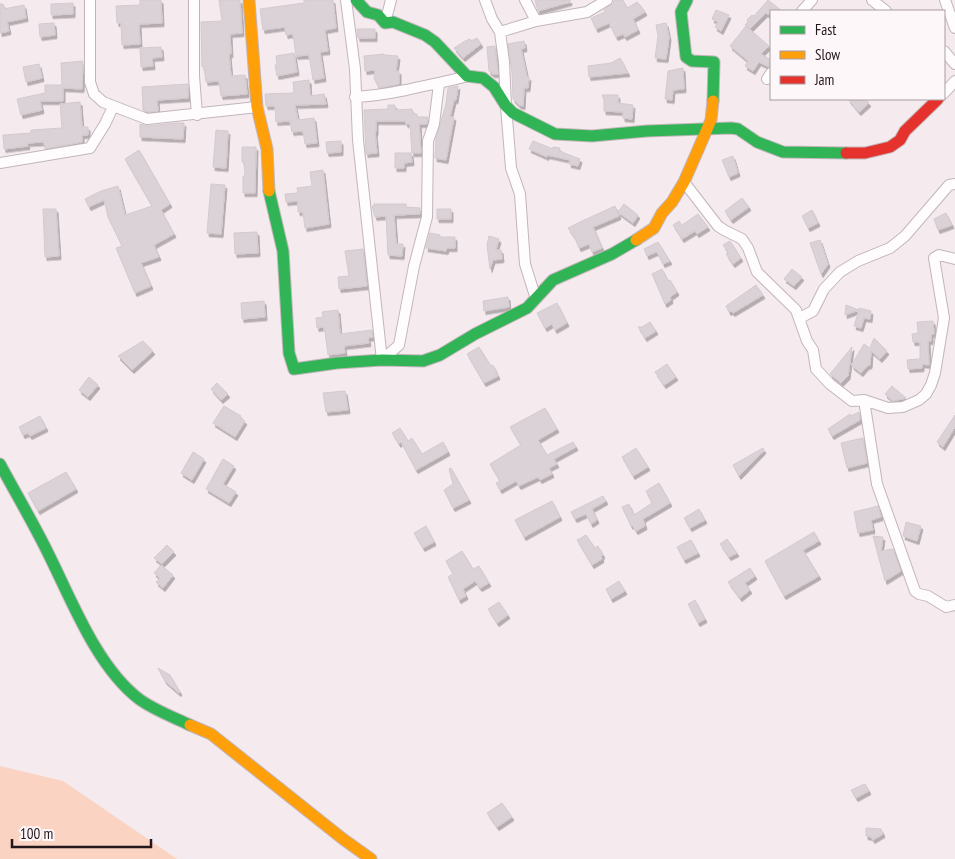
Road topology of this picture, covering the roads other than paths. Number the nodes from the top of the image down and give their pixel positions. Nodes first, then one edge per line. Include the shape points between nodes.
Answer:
1 (90, 0) edge
2 (194, 0) edge
3 (249, 0) edge
4 (346, 0) edge
5 (356, 0) edge
6 (391, 0) edge
7 (485, 0) edge
8 (525, 0) edge
9 (607, 0) edge
10 (687, 0) edge
11 (812, 0) edge
12 (872, 0) edge
13 (945, 0) edge
14 (803, 10) edge
15 (885, 10) edge
16 (536, 21) junction
17 (385, 23) junction
18 (954, 24) edge
19 (500, 32) junction
20 (945, 52) edge
21 (955, 64) edge
22 (467, 76) junction
23 (955, 81) edge
24 (439, 84) junction
25 (945, 92) edge
26 (355, 97) junction
27 (937, 100) edge
28 (506, 106) junction
29 (113, 107) junction
30 (257, 108) junction
31 (197, 115) junction
32 (707, 130) junction
33 (0, 162) edge
34 (684, 182) junction
35 (955, 184) edge
36 (955, 259) edge
37 (536, 299) junction
38 (800, 318) junction
39 (382, 360) junction
40 (864, 400) junction
41 (0, 464) edge
42 (955, 605) edge
43 (371, 859) edge

1 - 29 street via 90,82 94,94
2 - 31 street
3 - 30 street
4 - 26 street via 355,69
5 - 17 street via 367,12 378,15
6 - 17 street
7 - 19 street
8 - 16 street
9 - 16 street via 587,12
10 - 32 street via 681,12 686,57 692,61 714,62 715,65 713,109
11 - 14 street
12 - 15 street
13 - 18 street
16 - 19 street
17 - 22 street via 393,22 435,42
19 - 28 street
20 - 21 street
22 - 24 street
22 - 28 street via 483,78 494,87
23 - 25 street
24 - 26 street via 380,96
24 - 39 street via 434,124 428,141 427,217 399,345
26 - 39 street
27 - 32 street via 900,140 890,147 865,153 784,152 757,142 738,129
28 - 32 street via 524,120 555,134 592,136
28 - 37 street via 511,168 520,194 525,264
29 - 31 street via 147,119
29 - 33 street via 90,148
30 - 31 street
30 - 39 street via 267,150 269,191 283,251 288,353 294,369
32 - 34 street
34 - 37 street via 654,228 612,254 553,280
34 - 38 street via 718,226 742,239 757,272 791,303
35 - 38 street via 948,185 905,236 890,248 840,272 824,289 813,311
36 - 40 street via 939,255 934,258 944,318 935,372 926,394 911,404 894,408
37 - 39 street via 526,308 440,356 412,362
38 - 40 street via 813,350 816,369 852,401
40 - 42 street via 877,484 915,591 946,607
41 - 43 street via 98,652 116,676 139,700 211,734

